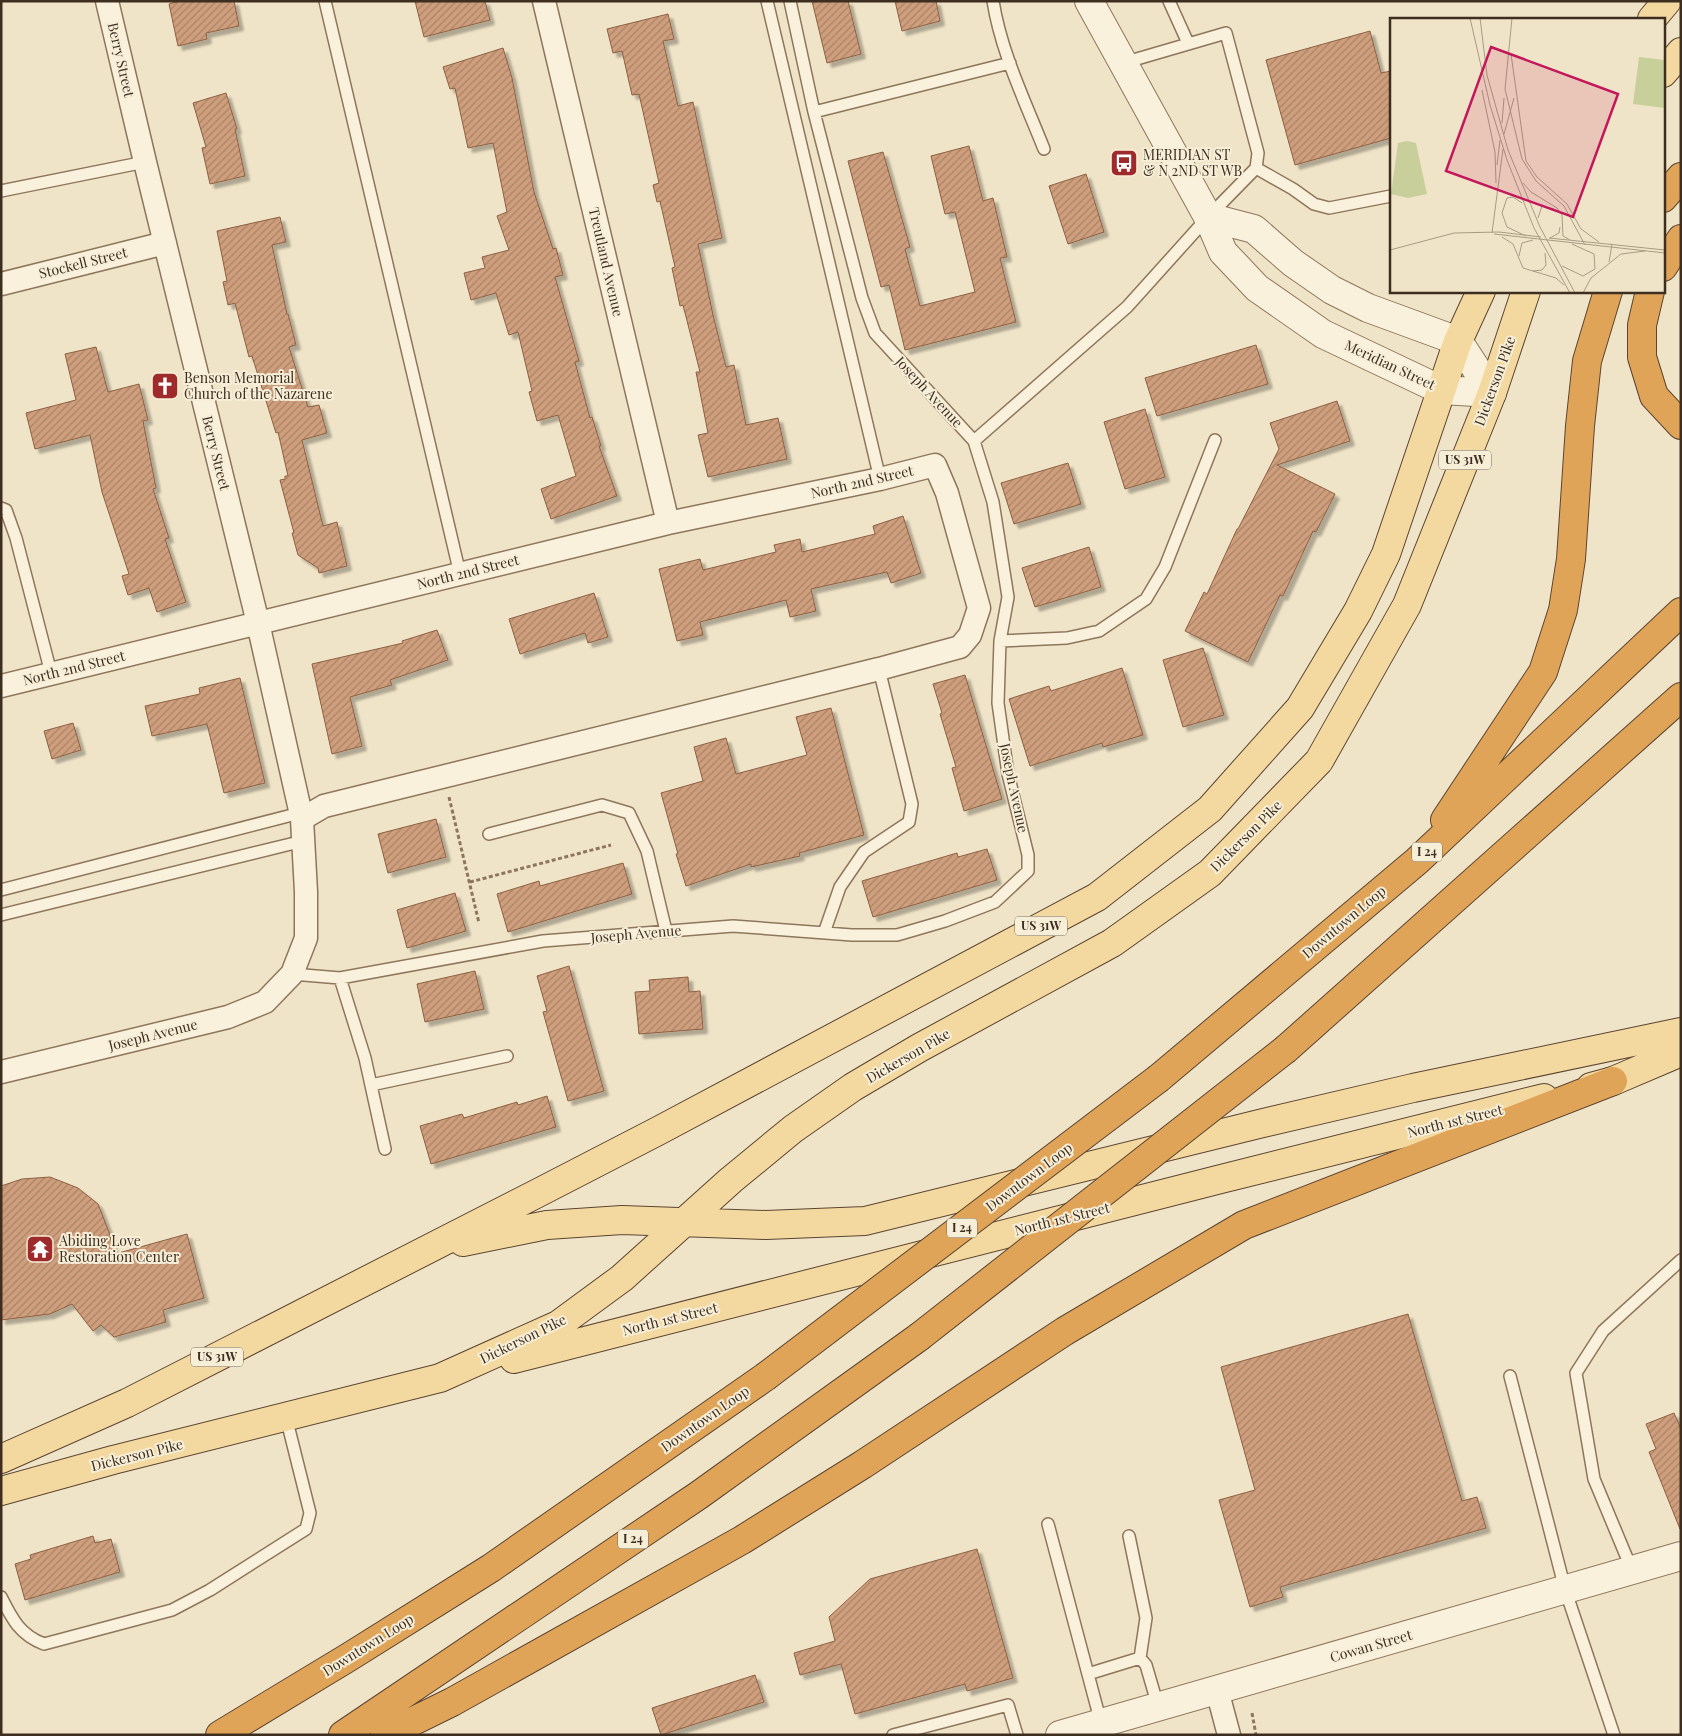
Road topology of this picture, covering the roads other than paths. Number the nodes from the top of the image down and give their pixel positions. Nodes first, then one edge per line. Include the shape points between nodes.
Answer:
1 (107, 1) edge
2 (324, 1) edge
3 (544, 1) edge
4 (766, 1) edge
5 (790, 1) edge
6 (993, 1) edge
7 (1089, 1) edge
8 (1169, 1) edge
9 (1667, 1) edge
10 (1653, 18) edge
11 (1188, 43) junction
12 (1681, 52) edge
13 (1010, 63) junction
14 (1123, 63) junction
15 (1664, 72) edge
16 (814, 112) junction
17 (1044, 149) dead end
18 (145, 162) junction
19 (1256, 168) junction
20 (1681, 177) edge
21 (1, 191) edge
22 (1390, 196) edge
23 (1664, 197) edge
24 (1208, 217) junction
25 (1681, 239) edge
26 (164, 243) junction
27 (1664, 265) edge
28 (1, 284) edge
29 (1481, 292) edge
30 (1526, 292) edge
31 (1608, 292) edge
32 (1650, 292) edge
33 (1458, 341) junction
34 (1442, 390) junction
35 (1492, 393) junction
36 (1681, 424) edge
37 (1215, 440) dead end
38 (974, 441) junction
39 (880, 479) junction
40 (1, 508) edge
41 (668, 524) junction
42 (460, 574) junction
43 (1681, 612) edge
44 (258, 623) junction
45 (1000, 641) junction
46 (878, 669) junction
47 (51, 673) junction
48 (1, 686) edge
49 (1681, 697) edge
50 (301, 816) junction
51 (489, 834) dead end
52 (303, 841) junction
53 (1417, 861) junction
54 (1, 890) edge
55 (1, 915) edge
56 (666, 931) junction
57 (824, 933) junction
58 (292, 974) junction
59 (340, 978) junction
60 (1681, 1032) edge
61 (1681, 1052) edge
62 (507, 1056) dead end
63 (1, 1072) edge
64 (1613, 1081) junction
65 (371, 1086) junction
66 (385, 1149) dead end
67 (684, 1222) junction
68 (430, 1248) junction
69 (1681, 1260) edge
70 (1510, 1376) dead end
71 (440, 1378) junction
72 (286, 1417) junction
73 (1, 1459) edge
74 (1, 1491) edge
75 (1048, 1524) dead end
76 (1129, 1536) dead end
77 (1681, 1556) edge
78 (1632, 1570) junction
79 (1565, 1589) junction
80 (1, 1597) edge
81 (1140, 1658) junction
82 (1088, 1674) junction
83 (1217, 1690) junction
84 (1158, 1706) junction
85 (1101, 1723) junction
86 (220, 1735) edge
87 (343, 1735) edge
88 (384, 1735) edge
89 (893, 1735) edge
90 (1017, 1735) edge
91 (1060, 1735) edge
92 (1229, 1735) edge
93 (1614, 1735) edge

1 - 18 street, Berry Street
2 - 42 lane
3 - 41 street, Treutland Avenue
4 - 39 lane
5 - 16 lane, Joseph Avenue
6 - 13 lane
7 - 14 street, Meridian Street
8 - 11 lane
9 - 10 main road
11 - 14 lane
11 - 19 lane via 1226,32 1258,153
12 - 15 main road
13 - 16 lane
13 - 17 lane
14 - 24 street, Meridian Street
16 - 38 lane, Joseph Avenue via 862,298 875,333
18 - 21 lane
18 - 26 street, Berry Street
19 - 22 lane via 1314,204 1329,208
19 - 24 lane
20 - 23 highway
24 - 33 street via 1254,229 1293,264 1332,290 1368,308
24 - 34 street, Meridian Street via 1223,252 1257,288 1323,334
24 - 38 lane via 1127,307
25 - 27 highway
26 - 28 street, Stockell Street
26 - 44 street, Berry Street
29 - 33 main road, US 31W
30 - 35 main road, Dickerson Pike / US 31W
31 - 53 highway via 1587,361 1571,559 1563,610 1543,672
32 - 36 highway via 1642,325 1642,357 1654,396
33 - 34 main road, US 31W
33 - 35 street
34 - 35 street, Meridian Street
34 - 68 main road, US 31W via 1386,554 1358,611 1300,708 1210,809 1097,896 658,1131
35 - 67 main road, Dickerson Pike / US 31W via 1407,605 1319,761 1210,873 1112,943 853,1087 793,1129
37 - 45 lane via 1165,567 1146,599 1099,631 1066,638
38 - 45 lane, Joseph Avenue via 993,502 1008,597
39 - 41 street, North 2nd Street
39 - 46 street, North 2nd Street via 935,465 947,493 979,608 970,635 960,647
40 - 47 lane via 6,510 16,538
41 - 42 street, North 2nd Street
42 - 44 street, North 2nd Street
43 - 53 highway, Downtown Loop / I 24
44 - 47 street, North 2nd Street
44 - 50 street, Berry Street
45 - 57 lane, Joseph Avenue via 998,703 1008,774 1028,855 1028,871 995,902 945,921 897,935
46 - 50 street via 324,806
46 - 57 lane via 912,804 909,822 864,852 840,887
47 - 48 street, North 2nd Street
49 - 87 highway, I 24, bridge via 1286,1049 919,1337 698,1495
50 - 52 street, Joseph Avenue
50 - 54 lane
51 - 56 lane via 602,806 629,813 647,851
52 - 55 lane
52 - 58 street, Joseph Avenue via 306,938
53 - 86 highway, Downtown Loop / I 24, bridge via 1160,1078 765,1377 491,1568
56 - 57 lane, Joseph Avenue via 733,926
56 - 59 lane, Joseph Avenue via 543,941
58 - 59 lane, Joseph Avenue
58 - 63 street, Joseph Avenue via 265,1002 228,1017
59 - 65 lane
60 - 67 main road via 1413,1088 865,1221 766,1226
61 - 64 main road, North 1st Street
62 - 65 lane
64 - 71 main road, North 1st Street
64 - 88 highway via 1244,1225 1066,1330 742,1540 452,1702
65 - 66 lane
67 - 68 main road via 622,1220 547,1225
67 - 71 main road, Dickerson Pike / US 31W via 622,1278 558,1325
68 - 73 main road, US 31W via 128,1403
69 - 78 lane via 1604,1331 1576,1373 1594,1479
70 - 79 lane
71 - 72 main road, Dickerson Pike / US 31W
72 - 74 main road, Dickerson Pike / US 31W
72 - 80 lane via 310,1513 306,1529 218,1585 172,1610 44,1644 30,1639 13,1620
75 - 82 lane
76 - 81 lane via 1146,1618
77 - 78 street, Cowan Street
78 - 79 street, Cowan Street
79 - 83 street, Cowan Street
79 - 93 lane
81 - 82 lane
81 - 84 lane via 1146,1665
82 - 85 lane
83 - 84 street, Cowan Street
83 - 92 street
84 - 85 street, Cowan Street
85 - 91 street, Cowan Street
89 - 90 lane via 1008,1705

